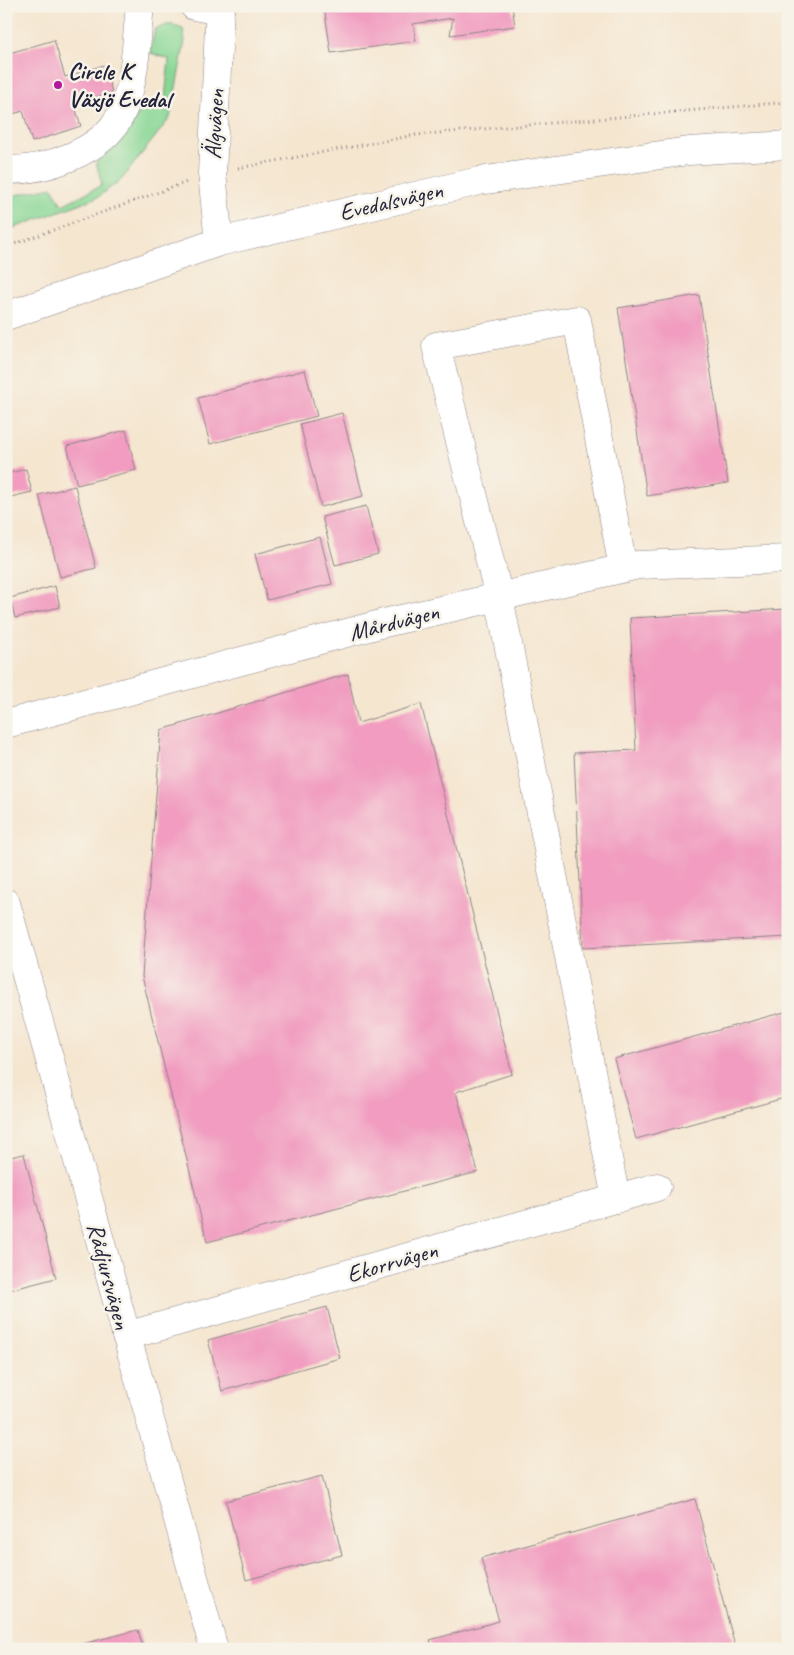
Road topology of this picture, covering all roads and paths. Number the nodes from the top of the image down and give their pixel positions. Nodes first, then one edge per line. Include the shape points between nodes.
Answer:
1 (140, 6) edge
2 (211, 8) edge
3 (788, 102) edge
4 (788, 146) edge
5 (7, 172) edge
6 (212, 173) junction
7 (218, 242) junction
8 (6, 247) edge
9 (6, 316) edge
10 (788, 559) edge
11 (623, 568) junction
12 (499, 597) junction
13 (6, 724) edge
14 (6, 903) edge
15 (657, 1187) dead end
16 (616, 1199) junction
17 (126, 1336) junction
18 (214, 1649) edge

1 - 5 street via 131,79 120,117 100,140 76,156
2 - 6 street, Älgvägen
3 - 6 path via 416,135
4 - 7 street, Evedalsvägen via 689,151 479,181
6 - 7 street, Älgvägen
6 - 8 path
7 - 9 street, Evedalsvägen
10 - 11 street, Mårdvägen
11 - 12 street, Mårdvägen
11 - 12 street via 578,320 436,346
12 - 13 street, Mårdvägen via 384,623
12 - 16 street
14 - 17 street, Rådjursvägen
15 - 16 street, Ekorrvägen
16 - 17 street, Ekorrvägen
17 - 18 street, Rådjursvägen

